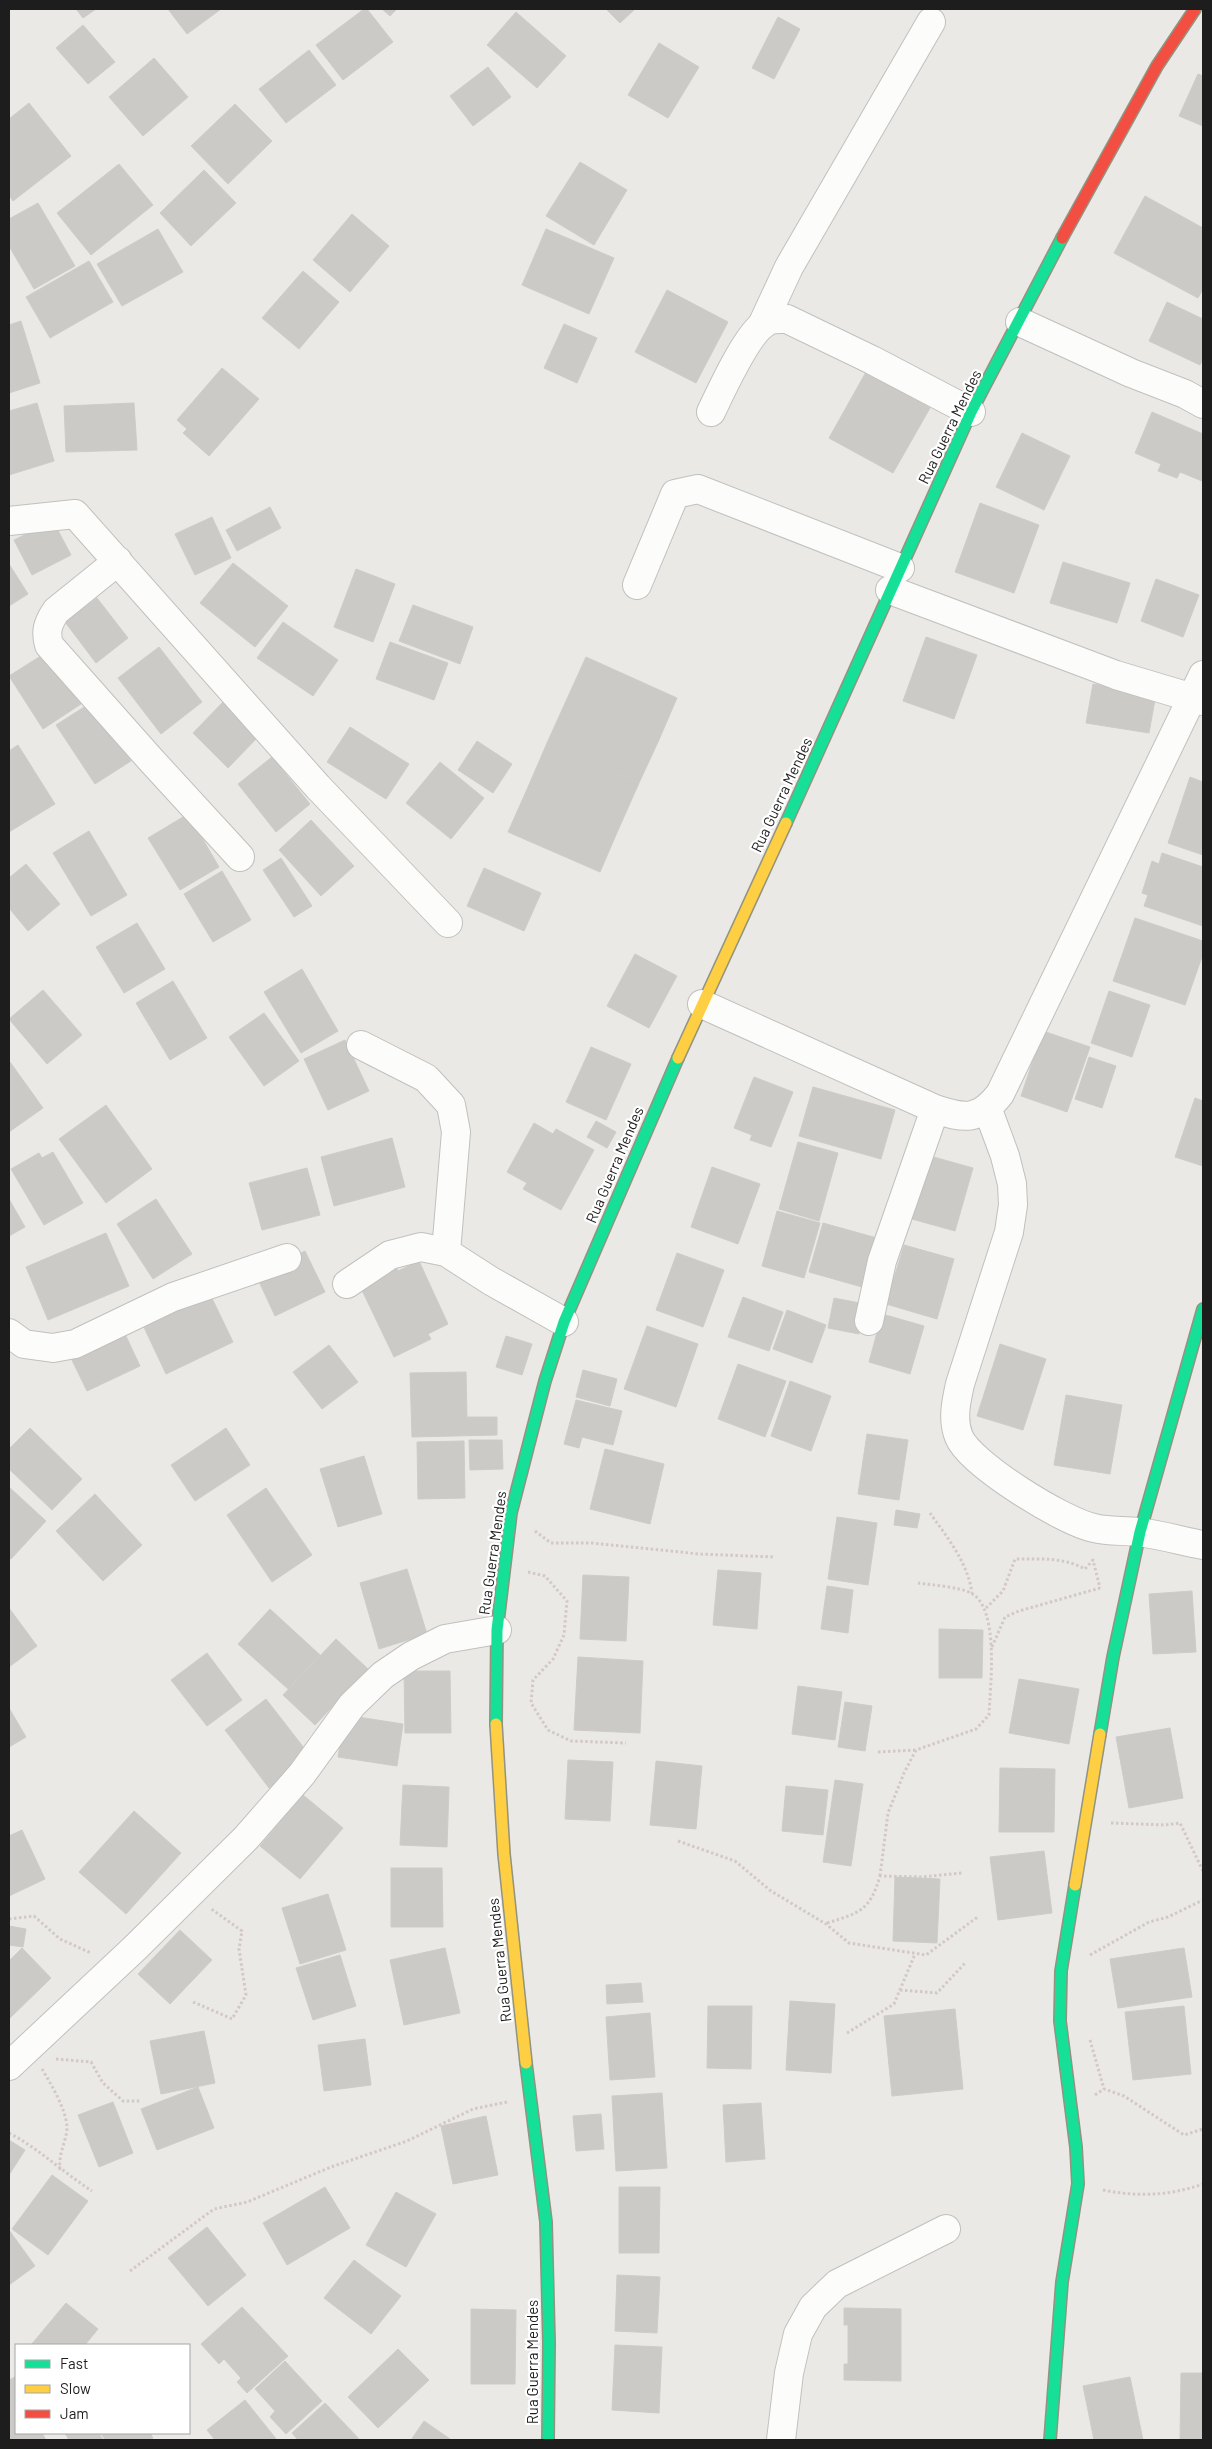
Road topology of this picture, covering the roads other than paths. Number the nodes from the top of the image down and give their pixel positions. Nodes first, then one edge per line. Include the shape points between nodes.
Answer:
1 (1195, 9) edge
2 (931, 22) dead end
3 (1020, 322) junction
4 (763, 323) junction
5 (1203, 404) edge
6 (711, 412) dead end
7 (971, 412) junction
8 (9, 521) edge
9 (118, 561) junction
10 (895, 579) junction
11 (637, 585) dead end
12 (1199, 691) edge
13 (240, 856) dead end
14 (448, 923) dead end
15 (702, 1004) junction
16 (361, 1045) dead end
17 (935, 1109) junction
18 (988, 1110) junction
19 (446, 1252) junction
20 (287, 1258) dead end
21 (347, 1284) dead end
22 (869, 1321) dead end
23 (564, 1322) junction
24 (1201, 1324) edge
25 (9, 1333) edge
26 (1140, 1532) junction
27 (1203, 1545) edge
28 (497, 1630) junction
29 (9, 2066) edge
30 (946, 2229) dead end
31 (548, 2440) edge
32 (780, 2440) edge
33 (1050, 2440) edge

1 - 3 street, Rua Guerra Mendes via 1157,66 1076,211
2 - 4 street via 789,267
3 - 5 street
3 - 7 street, Rua Guerra Mendes
4 - 6 street via 744,349
4 - 7 street via 787,319
7 - 10 street, Rua Guerra Mendes
8 - 9 street via 75,514
9 - 13 street via 56,610 46,634 49,645
9 - 14 street via 318,787
10 - 11 street via 698,489 675,494
10 - 12 street via 1116,675
10 - 15 street, Rua Guerra Mendes via 838,711
12 - 18 street via 1000,1094
15 - 17 street
15 - 23 street, Rua Guerra Mendes
16 - 19 street via 426,1078 451,1105 456,1132
17 - 18 street via 972,1116
17 - 22 street via 882,1261
18 - 26 street via 1005,1156 1013,1205 1009,1232 960,1384 955,1408 955,1426 960,1440 976,1457 1035,1501 1067,1519 1093,1528
19 - 21 street via 421,1247 390,1255
19 - 23 street
20 - 25 street via 173,1296 75,1344 52,1348 24,1344
23 - 28 street, Rua Guerra Mendes via 511,1513
24 - 26 street
26 - 27 street
26 - 33 street via 1113,1657 1061,1971 1060,2021 1078,2184 1062,2282
28 - 29 street via 444,1639 383,1675 352,1705 302,1774 274,1806 135,1948 46,2047
28 - 31 street, Rua Guerra Mendes via 496,1733 504,1854 546,2222
30 - 32 street via 837,2284 813,2307 798,2334

